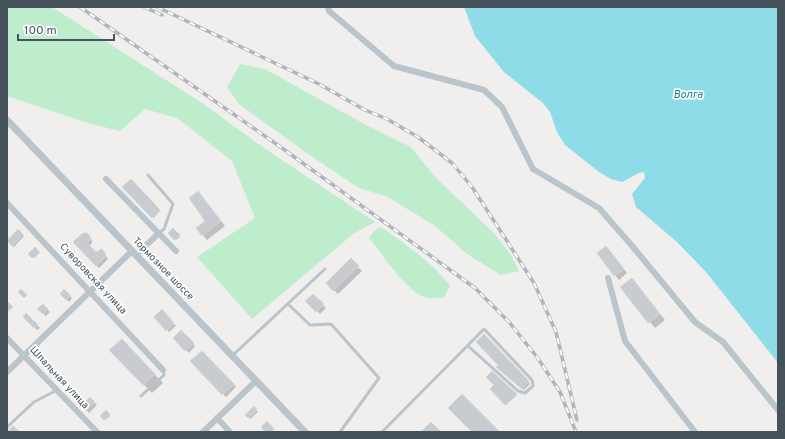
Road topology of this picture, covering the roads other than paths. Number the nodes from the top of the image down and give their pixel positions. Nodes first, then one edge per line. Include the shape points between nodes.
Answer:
1 (328, 7) edge
2 (7, 121) edge
3 (148, 175) dead end
4 (106, 179) dead end
5 (7, 203) edge
6 (159, 233) junction
7 (176, 251) dead end
8 (134, 253) junction
9 (326, 269) dead end
10 (608, 278) dead end
11 (91, 291) junction
12 (288, 304) junction
13 (7, 338) edge
14 (468, 346) junction
15 (25, 355) junction
16 (232, 356) junction
17 (163, 370) joint
18 (7, 372) edge
19 (256, 381) junction
20 (57, 390) junction
21 (141, 396) dead end
22 (778, 410) edge
23 (217, 418) junction
24 (7, 427) edge
25 (97, 432) edge
26 (203, 432) edge
27 (230, 432) edge
28 (305, 432) edge
29 (340, 432) edge
30 (382, 432) edge
31 (695, 432) edge

1 - 22 street via 329,11 394,66 484,90 502,107 534,169 599,208 695,322 723,342
2 - 8 street, Тормозное шоссе
3 - 6 lane via 173,204 164,229
4 - 6 street
5 - 11 street, Суворовская улица
6 - 7 street
6 - 8 street
8 - 11 street
8 - 16 street, Тормозное шоссе
9 - 12 lane
10 - 31 street via 625,341
11 - 15 street
11 - 17 street, Суворовская улица
12 - 16 lane
12 - 29 lane via 310,325 331,324 379,378
13 - 15 street, Шпальная улица
14 - 14 lane via 518,391 525,393 533,386 532,380 484,329
14 - 30 lane
15 - 18 street
15 - 20 street, Шпальная улица
16 - 19 street, Тормозное шоссе
17 - 21 lane via 164,375
19 - 23 street
19 - 28 street, Тормозное шоссе
20 - 24 lane via 34,402
20 - 25 street, Шпальная улица
23 - 26 street
23 - 27 street

